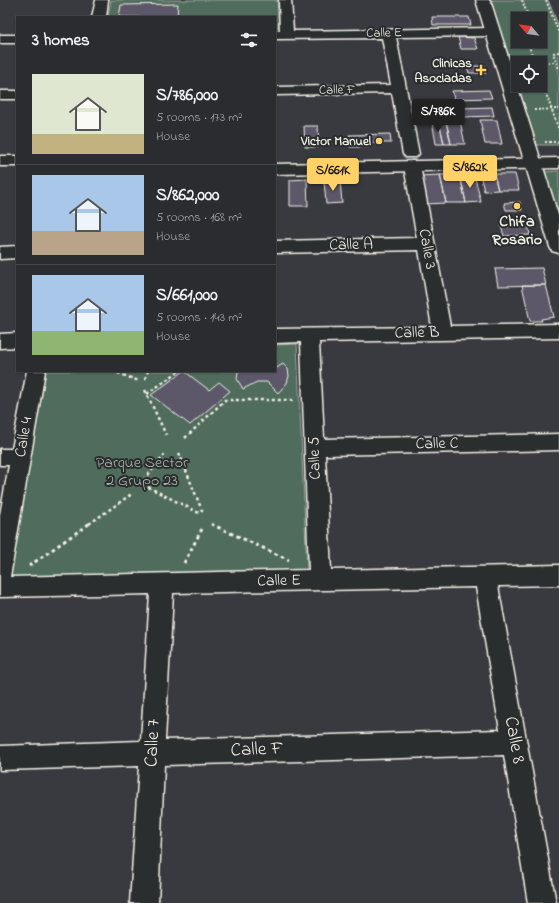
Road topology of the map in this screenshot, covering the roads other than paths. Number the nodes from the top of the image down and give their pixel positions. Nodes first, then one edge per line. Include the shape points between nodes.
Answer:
1 (102, 0) edge
2 (285, 0) edge
3 (483, 0) edge
4 (99, 16) edge
5 (493, 32) junction
6 (388, 33) junction
7 (281, 35) edge
8 (0, 39) edge
9 (16, 39) edge
10 (399, 89) junction
11 (276, 91) edge
12 (16, 95) edge
13 (0, 96) edge
14 (559, 152) edge
15 (276, 156) edge
16 (531, 158) junction
17 (411, 160) junction
18 (0, 161) edge
19 (16, 161) edge
20 (559, 164) edge
21 (276, 169) edge
22 (16, 173) edge
23 (0, 174) edge
24 (426, 244) junction
25 (276, 247) edge
26 (559, 247) edge
27 (16, 252) edge
28 (0, 253) edge
29 (559, 331) edge
30 (442, 333) junction
31 (310, 335) junction
32 (276, 336) edge
33 (16, 340) edge
34 (0, 341) edge
35 (36, 372) edge
36 (559, 442) edge
37 (314, 447) junction
38 (0, 457) edge
39 (21, 457) junction
40 (0, 574) edge
41 (559, 575) edge
42 (485, 576) junction
43 (320, 580) junction
44 (162, 583) junction
45 (0, 587) edge
46 (514, 742) junction
47 (152, 753) junction
48 (0, 758) edge
49 (144, 903) edge
50 (542, 903) edge

1 - 4 street
2 - 7 street
3 - 5 street
5 - 6 street, Calle E
5 - 16 street
6 - 7 street, Calle E
6 - 10 street
8 - 9 street
10 - 11 street, Calle F
10 - 17 street
12 - 13 street
14 - 16 street
15 - 17 street
16 - 17 street
16 - 20 street
16 - 26 street
17 - 21 street
17 - 24 street, Calle 3
18 - 19 street
22 - 23 street
24 - 25 street, Calle A
24 - 30 street, Calle 3
27 - 28 street
29 - 30 street, Calle B
30 - 31 street, Calle B
31 - 32 street, Calle B
31 - 37 street, Calle 5
33 - 34 street
35 - 39 street, Calle 4
36 - 37 street, Calle C
37 - 43 street, Calle 5
38 - 39 street
39 - 40 street, Calle 4
41 - 42 street, Calle E
42 - 43 street, Calle E
42 - 46 street, Calle 8
43 - 44 street, Calle E
44 - 45 street, Calle E
44 - 47 street, Calle 7
46 - 47 street, Calle F
46 - 50 street, Calle 8
47 - 48 street, Calle F
47 - 49 street, Calle 7

